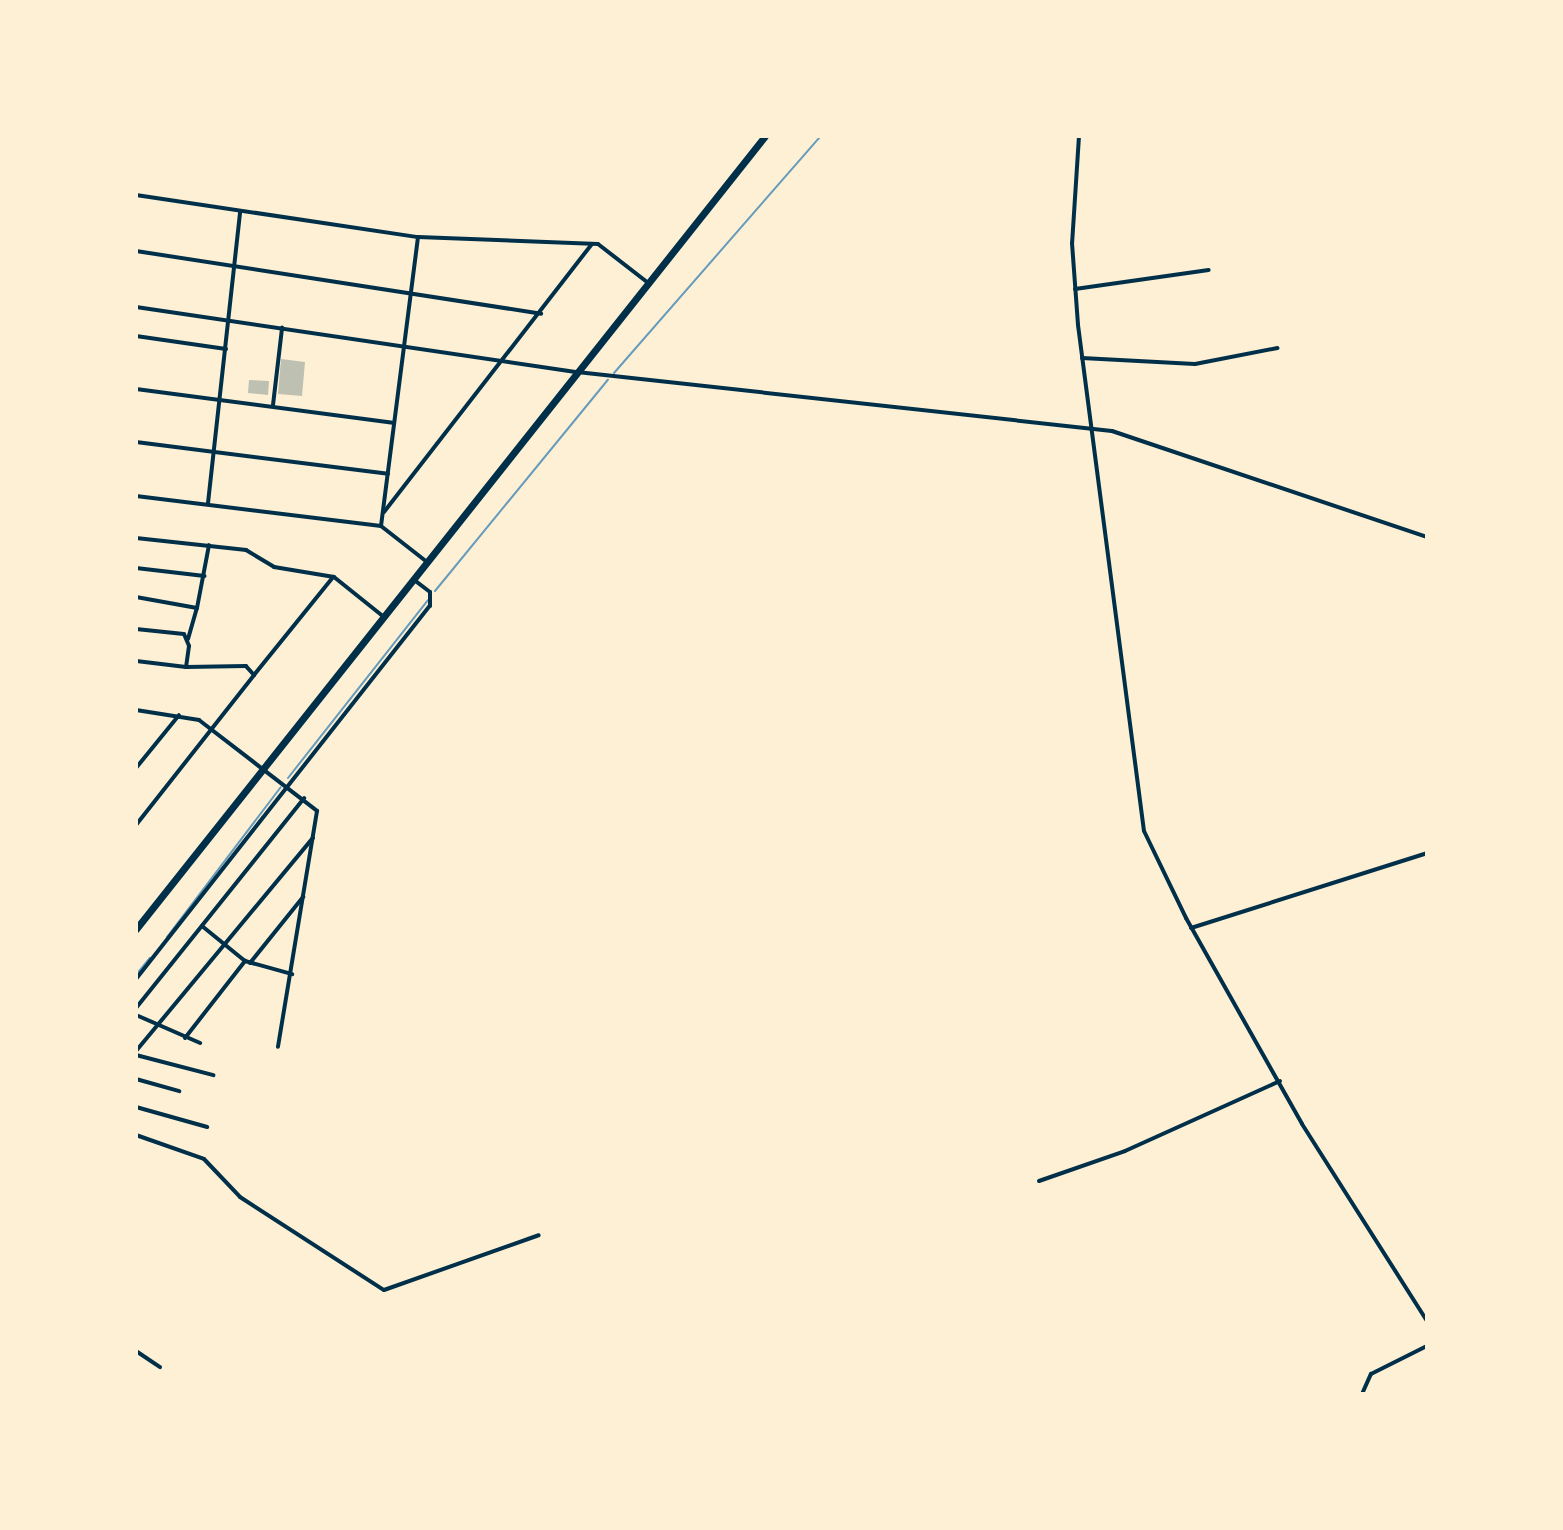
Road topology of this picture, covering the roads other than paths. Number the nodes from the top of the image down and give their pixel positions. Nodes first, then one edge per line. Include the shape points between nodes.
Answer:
1 (765, 136) edge
2 (1079, 136) edge
3 (136, 195) edge
4 (240, 213) junction
5 (418, 237) junction
6 (592, 244) junction
7 (136, 251) edge
8 (236, 265) junction
9 (1209, 270) dead end
10 (647, 282) junction
11 (1075, 289) junction
12 (410, 291) junction
13 (136, 307) edge
14 (541, 314) junction
15 (229, 320) junction
16 (282, 328) junction
17 (136, 336) edge
18 (401, 346) junction
19 (1277, 348) dead end
20 (226, 349) junction
21 (1082, 358) junction
22 (503, 362) junction
23 (577, 372) junction
24 (136, 389) edge
25 (222, 398) junction
26 (273, 405) junction
27 (393, 423) junction
28 (1092, 432) junction
29 (136, 442) edge
30 (214, 450) junction
31 (388, 474) junction
32 (136, 496) edge
33 (208, 503) junction
34 (384, 512) junction
35 (381, 526) junction
36 (1427, 537) edge
37 (136, 538) edge
38 (209, 545) junction
39 (428, 562) junction
40 (136, 568) edge
41 (205, 576) junction
42 (334, 577) junction
43 (414, 580) junction
44 (136, 597) edge
45 (197, 608) junction
46 (384, 617) junction
47 (136, 629) edge
48 (188, 639) junction
49 (136, 661) edge
50 (186, 667) junction
51 (254, 675) junction
52 (136, 710) edge
53 (179, 715) junction
54 (211, 727) junction
55 (136, 768) edge
56 (263, 769) junction
57 (289, 786) junction
58 (304, 798) junction
59 (136, 825) edge
60 (315, 835) junction
61 (1427, 853) edge
62 (305, 895) junction
63 (202, 926) junction
64 (1191, 928) junction
65 (136, 929) edge
66 (224, 943) junction
67 (248, 962) junction
68 (292, 974) junction
69 (136, 979) edge
70 (136, 1008) edge
71 (136, 1015) edge
72 (155, 1028) junction
73 (185, 1038) junction
74 (200, 1043) dead end
75 (278, 1047) dead end
76 (136, 1053) edge
77 (213, 1075) dead end
78 (136, 1079) edge
79 (1280, 1081) junction
80 (179, 1091) dead end
81 (136, 1107) edge
82 (207, 1127) dead end
83 (136, 1135) edge
84 (1039, 1181) dead end
85 (539, 1235) dead end
86 (1427, 1321) edge
87 (1427, 1346) edge
88 (136, 1351) edge
89 (160, 1367) dead end
90 (1362, 1394) edge

1 - 10 highway
2 - 11 street via 1072,243
3 - 4 street
4 - 5 street
4 - 8 street
5 - 6 street
5 - 12 street
6 - 10 street via 606,248
6 - 14 street
7 - 8 street
8 - 12 street
8 - 15 street
9 - 11 street
10 - 23 highway
11 - 21 street
12 - 14 street
12 - 18 street
13 - 15 street
14 - 22 street
15 - 16 street
15 - 20 street
16 - 18 street
16 - 26 street
17 - 20 street
18 - 22 street
18 - 27 street
19 - 21 street via 1195,364
20 - 25 street
21 - 28 street
22 - 23 street
22 - 34 street
23 - 28 street
23 - 39 highway
24 - 25 street
25 - 26 street
25 - 30 street
26 - 27 street
27 - 31 street
28 - 36 street via 1137,437
28 - 64 street via 1141,816 1150,847
29 - 30 street
30 - 31 street
30 - 33 street
31 - 34 street
32 - 33 street
33 - 35 street
34 - 35 street
35 - 39 street
37 - 38 street
38 - 41 street
38 - 42 street via 256,553 278,568
39 - 43 highway
40 - 41 street
41 - 45 street
42 - 46 street
42 - 51 street
43 - 46 highway
43 - 57 street via 430,592 430,606
44 - 45 street
45 - 48 street
46 - 56 highway
47 - 48 street via 180,633
48 - 50 street
49 - 50 street
50 - 51 street via 246,666
51 - 54 street
52 - 53 street
53 - 54 street
53 - 55 street
54 - 56 street
54 - 59 street
56 - 57 street
56 - 65 highway
57 - 58 street
57 - 69 street
58 - 60 street via 317,811
58 - 63 street
60 - 62 street
60 - 66 street
61 - 64 street
62 - 67 street
62 - 68 street
63 - 66 street
63 - 70 street
64 - 79 street
66 - 67 street
66 - 72 street
67 - 68 street
67 - 73 street
68 - 75 street
71 - 72 street
72 - 73 street
72 - 76 street
73 - 74 street
76 - 77 street
78 - 80 street
79 - 84 street via 1125,1151
79 - 86 street
81 - 82 street
83 - 85 street via 204,1159 240,1197 384,1290
87 - 90 street via 1371,1374
88 - 89 street

